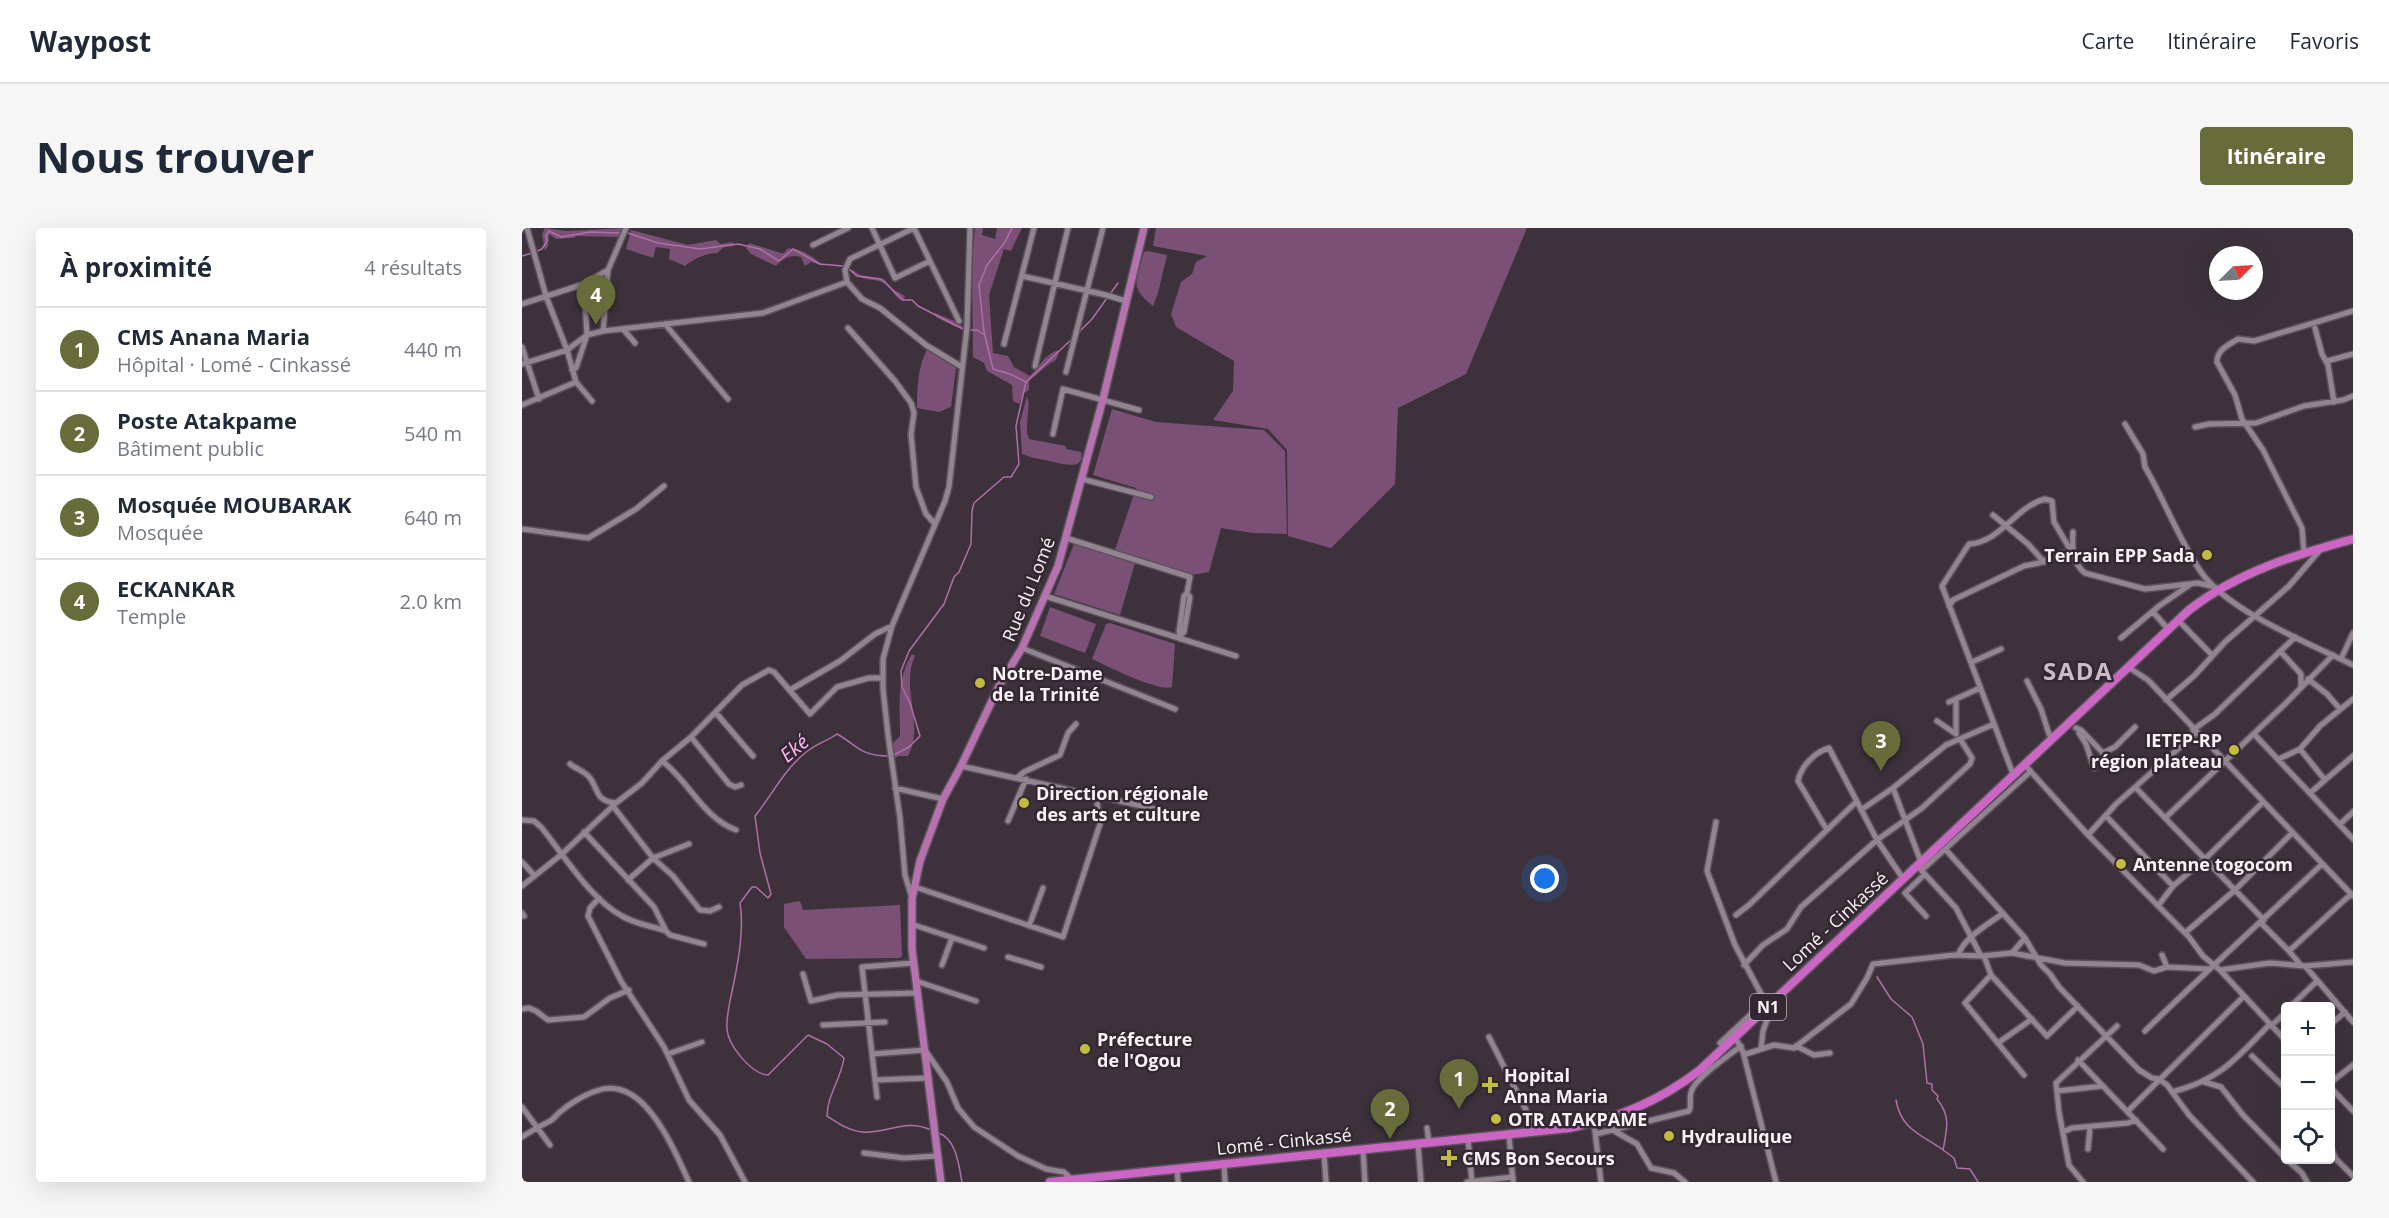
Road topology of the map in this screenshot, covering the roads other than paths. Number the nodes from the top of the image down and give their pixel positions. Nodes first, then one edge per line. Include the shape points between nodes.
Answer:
1 (527, 228) edge
2 (830, 228) edge
3 (848, 228) edge
4 (872, 228) edge
5 (914, 228) edge
6 (970, 228) edge
7 (1034, 228) edge
8 (1068, 228) edge
9 (1103, 228) edge
10 (1144, 228) edge
11 (625, 230) edge
12 (834, 235) junction
13 (879, 244) junction
14 (813, 245) dead end
15 (930, 261) junction
16 (608, 270) junction
17 (1022, 276) junction
18 (847, 282) junction
19 (584, 284) junction
20 (1055, 284) junction
21 (1087, 290) junction
22 (546, 296) junction
23 (1126, 301) junction
24 (522, 304) edge
25 (2353, 311) edge
26 (959, 321) dead end
27 (665, 324) junction
28 (848, 328) dead end
29 (2315, 328) dead end
30 (623, 329) junction
31 (603, 331) junction
32 (587, 335) junction
33 (635, 343) dead end
34 (1004, 344) dead end
35 (522, 347) edge
36 (567, 350) junction
37 (2353, 354) edge
38 (2327, 361) junction
39 (524, 363) edge
40 (1035, 366) dead end
41 (962, 367) junction
42 (572, 370) junction
43 (1066, 372) dead end
44 (576, 382) junction
45 (2353, 396) edge
46 (539, 399) junction
47 (728, 399) dead end
48 (1103, 399) junction
49 (592, 401) dead end
50 (2334, 402) junction
51 (522, 405) edge
52 (1139, 410) dead end
53 (2125, 424) dead end
54 (2245, 424) junction
55 (2195, 428) dead end
56 (1053, 434) dead end
57 (1082, 479) junction
58 (664, 486) dead end
59 (1151, 497) dead end
60 (1993, 515) dead end
61 (935, 524) junction
62 (2006, 525) junction
63 (522, 529) edge
64 (2073, 532) dead end
65 (1066, 538) junction
66 (2353, 539) edge
67 (2322, 547) junction
68 (2304, 553) junction
69 (2074, 556) junction
70 (2044, 561) junction
71 (2192, 584) junction
72 (2216, 589) junction
73 (1045, 596) junction
74 (1949, 606) junction
75 (2153, 612) junction
76 (2257, 615) junction
77 (2178, 620) junction
78 (892, 626) junction
79 (2168, 629) junction
80 (2353, 633) edge
81 (1181, 637) junction
82 (2121, 638) dead end
83 (2295, 638) junction
84 (1022, 648) junction
85 (2001, 649) dead end
86 (2280, 651) junction
87 (2212, 655) junction
88 (2333, 655) junction
89 (1236, 656) dead end
90 (2341, 659) junction
91 (1972, 662) junction
92 (2353, 665) edge
93 (2128, 667) junction
94 (882, 678) junction
95 (2308, 680) junction
96 (2027, 681) dead end
97 (2301, 687) junction
98 (1980, 688) junction
99 (789, 690) junction
100 (2353, 699) edge
101 (1956, 700) junction
102 (2166, 700) junction
103 (1949, 702) dead end
104 (1175, 709) dead end
105 (2340, 709) junction
106 (716, 713) junction
107 (1937, 721) dead end
108 (1076, 724) dead end
109 (1994, 724) junction
110 (2073, 725) junction
111 (2135, 727) dead end
112 (2195, 731) junction
113 (2254, 734) junction
114 (691, 737) junction
115 (1960, 737) junction
116 (2054, 738) junction
117 (2300, 748) junction
118 (753, 756) dead end
119 (2353, 756) edge
120 (2280, 759) junction
121 (662, 761) junction
122 (2224, 762) junction
123 (570, 764) dead end
124 (2024, 764) junction
125 (961, 766) junction
126 (2094, 768) dead end
127 (2030, 772) junction
128 (2013, 774) junction
129 (1018, 777) junction
130 (1026, 779) junction
131 (2325, 780) junction
132 (741, 785) dead end
133 (895, 788) junction
134 (1893, 788) junction
135 (2136, 788) junction
136 (2310, 793) junction
137 (1096, 795) junction
138 (942, 799) junction
139 (1856, 802) junction
140 (2263, 802) junction
141 (614, 805) junction
142 (1861, 810) junction
143 (2353, 812) edge
144 (531, 813) dead end
145 (1174, 813) dead end
146 (2106, 816) junction
147 (2165, 818) junction
148 (522, 820) edge
149 (1008, 821) dead end
150 (1905, 821) junction
151 (534, 822) junction
152 (1716, 822) dead end
153 (1970, 823) junction
154 (2340, 824) junction
155 (736, 830) dead end
156 (1827, 830) junction
157 (584, 832) junction
158 (2292, 833) junction
159 (2088, 835) junction
160 (2353, 839) edge
161 (1877, 840) junction
162 (689, 844) dead end
163 (1946, 850) junction
164 (562, 854) junction
165 (654, 858) junction
166 (2205, 859) junction
167 (522, 862) edge
168 (2322, 864) junction
169 (1921, 869) junction
170 (534, 875) junction
171 (628, 880) junction
172 (1904, 880) junction
173 (522, 886) edge
174 (2174, 886) junction
175 (915, 887) junction
176 (1043, 888) dead end
177 (2235, 890) junction
178 (2352, 895) edge
179 (599, 898) junction
180 (912, 899) junction
181 (2158, 906) junction
182 (718, 908) dead end
183 (2002, 914) junction
184 (1736, 915) dead end
185 (1926, 916) dead end
186 (2263, 921) junction
187 (911, 924) junction
188 (1029, 926) junction
189 (666, 931) junction
190 (2185, 933) junction
191 (1971, 937) junction
192 (952, 938) junction
193 (2025, 938) junction
194 (704, 944) dead end
195 (984, 948) dead end
196 (2289, 951) junction
197 (2012, 953) junction
198 (1958, 955) junction
199 (2162, 955) dead end
200 (1983, 956) junction
201 (1008, 957) dead end
202 (2035, 958) junction
203 (2353, 962) edge
204 (914, 963) junction
205 (942, 965) dead end
206 (1744, 965) junction
207 (2303, 965) junction
208 (1041, 967) dead end
209 (2168, 967) junction
210 (2210, 967) junction
211 (2220, 970) junction
212 (803, 974) dead end
213 (1991, 975) junction
214 (916, 981) junction
215 (2317, 981) junction
216 (629, 990) junction
217 (917, 993) junction
218 (865, 995) junction
219 (2244, 996) junction
220 (976, 1001) dead end
221 (2295, 1002) edge
222 (1766, 1004) junction
223 (2078, 1006) junction
224 (522, 1009) edge
225 (2344, 1012) junction
226 (2281, 1016) edge
227 (1768, 1017) dead end
228 (2032, 1019) junction
229 (2335, 1021) edge
230 (885, 1022) dead end
231 (2353, 1022) edge
232 (868, 1023) junction
233 (823, 1025) dead end
234 (2271, 1025) junction
235 (2117, 1026) dead end
236 (2145, 1031) dead end
237 (2106, 1036) junction
238 (2281, 1036) edge
239 (1489, 1037) dead end
240 (1735, 1037) junction
241 (702, 1042) dead end
242 (1720, 1043) dead end
243 (1998, 1043) junction
244 (1796, 1047) junction
245 (1742, 1049) junction
246 (1761, 1049) junction
247 (925, 1050) junction
248 (1830, 1053) dead end
249 (668, 1054) junction
250 (872, 1054) junction
251 (2252, 1056) dead end
252 (2078, 1060) junction
253 (2353, 1065) edge
254 (2024, 1075) dead end
255 (928, 1078) junction
256 (2159, 1079) junction
257 (875, 1080) junction
258 (2335, 1081) edge
259 (2204, 1082) junction
260 (2281, 1084) edge
261 (2103, 1086) junction
262 (2335, 1090) edge
263 (2057, 1091) junction
264 (2172, 1092) junction
265 (877, 1097) dead end
266 (522, 1107) edge
267 (2128, 1111) junction
268 (2353, 1111) edge
269 (2136, 1120) junction
270 (1594, 1123) junction
271 (537, 1127) junction
272 (1427, 1128) dead end
273 (2090, 1128) junction
274 (1611, 1129) junction
275 (1537, 1132) junction
276 (2064, 1132) junction
277 (1596, 1134) junction
278 (1509, 1135) junction
279 (522, 1137) edge
280 (1468, 1139) junction
281 (1429, 1143) junction
282 (1418, 1144) junction
283 (550, 1145) dead end
284 (2088, 1149) dead end
285 (2163, 1149) dead end
286 (1363, 1150) junction
287 (864, 1153) dead end
288 (1323, 1154) junction
289 (2281, 1154) edge
290 (937, 1156) junction
291 (2335, 1156) edge
292 (1224, 1164) junction
293 (2292, 1164) edge
294 (1177, 1169) junction
295 (2353, 1176) edge
296 (1130, 1178) edge
297 (1077, 1180) edge
298 (1513, 1180) edge
299 (689, 1182) edge
300 (745, 1182) edge
301 (941, 1182) edge
302 (1050, 1182) edge
303 (1178, 1182) edge
304 (1225, 1182) edge
305 (1326, 1182) edge
306 (1365, 1182) edge
307 (1421, 1182) edge
308 (1467, 1182) edge
309 (1472, 1182) edge
310 (1601, 1182) edge
311 (1685, 1182) edge
312 (1776, 1182) edge
313 (2083, 1182) edge
314 (2253, 1182) edge
315 (2307, 1182) edge

1 - 22 street
2 - 12 street
3 - 12 street
4 - 13 street
5 - 13 street
5 - 15 street
6 - 41 street
7 - 17 street
8 - 20 street
9 - 21 street
10 - 23 main road, Rue du Lomé
11 - 16 street
12 - 14 street
13 - 15 street via 896,278
13 - 18 street via 850,259
15 - 26 street
16 - 19 street
16 - 31 street
17 - 20 street
17 - 34 street
18 - 27 street via 763,313
18 - 41 street via 862,299
19 - 22 street
19 - 32 street
20 - 21 street
20 - 40 street
21 - 23 street
21 - 43 street
22 - 24 street
22 - 36 street
23 - 48 main road, Rue du Lomé
25 - 54 street via 2254,341 2238,339 2219,351 2217,362
27 - 30 street
27 - 47 street
28 - 61 street via 911,403 916,487 926,514
29 - 38 street
30 - 31 street
30 - 33 street
31 - 32 street
32 - 36 street
32 - 42 street
35 - 39 street
36 - 39 street
36 - 42 street
37 - 38 street
38 - 50 street
39 - 46 street
41 - 61 street via 951,473
42 - 44 street
44 - 46 street
44 - 49 street
45 - 50 street
46 - 51 street
48 - 52 street
48 - 56 street via 1063,389
48 - 57 main road, Rue du Lomé
50 - 54 street via 2304,406
53 - 72 street via 2186,546
54 - 55 street
54 - 68 street via 2263,450 2302,528
57 - 59 street
57 - 65 main road, Rue du Lomé
58 - 63 street via 636,509 588,538
60 - 62 street
61 - 78 street
62 - 69 street via 2038,501 2052,501 2054,522
62 - 70 street
62 - 74 street via 1992,538 1969,544 1964,550 1942,586
64 - 69 street
65 - 73 main road, Rue du Lomé
65 - 81 street via 1190,577
66 - 67 highway, Lomé - Cinkassé / N1
67 - 68 highway, Lomé - Cinkassé / N1
67 - 76 street via 2303,572
68 - 72 highway, Lomé - Cinkassé / N1 via 2266,565
69 - 70 street via 2062,554
69 - 71 street via 2085,573 2138,588
70 - 74 street via 2024,566 1953,600
71 - 72 street via 2205,583
71 - 75 street
72 - 76 street
72 - 77 highway, Lomé - Cinkassé / N1
73 - 81 street
73 - 84 main road, Rue du Lomé
74 - 91 street
75 - 79 street
75 - 82 street
76 - 83 street
76 - 87 street
77 - 79 highway, Lomé - Cinkassé / N1
77 - 87 street
78 - 94 street
78 - 99 street
79 - 93 highway, Lomé - Cinkassé / N1
80 - 90 street
81 - 89 street
83 - 86 street
83 - 88 street
84 - 104 street
84 - 125 main road, Rue du Lomé
85 - 91 street
86 - 97 street via 2301,674
86 - 112 street
87 - 102 street
88 - 90 street
88 - 95 street
90 - 92 street
91 - 98 street
93 - 102 street via 2148,680
93 - 110 highway, Lomé - Cinkassé / N1
94 - 99 street via 837,687 810,714
94 - 133 street
95 - 97 street
95 - 105 street
96 - 116 street
97 - 113 street
98 - 101 street
98 - 109 street
99 - 106 street via 774,672 766,670 742,686
100 - 105 street
101 - 103 street
101 - 115 street
102 - 112 street
105 - 117 street
106 - 114 street
106 - 118 street
107 - 115 street
108 - 129 street via 1060,755
109 - 115 street
109 - 128 street
110 - 111 street via 2103,753
110 - 116 highway, Lomé - Cinkassé / N1
110 - 126 street via 2086,744
112 - 122 street
112 - 135 street
113 - 120 street
113 - 122 street
114 - 121 street
114 - 132 street via 729,784
115 - 134 street
115 - 150 street via 1972,761
116 - 124 highway, Lomé - Cinkassé / N1
117 - 120 street
117 - 131 street
119 - 131 street
120 - 136 street
121 - 141 street
121 - 155 street via 708,812 727,828
122 - 140 street
122 - 147 street
123 - 141 street via 589,776 596,792
124 - 127 street
124 - 128 highway, Lomé - Cinkassé / N1
125 - 129 street
125 - 138 main road, Rue du Lomé
127 - 153 street
127 - 159 street
128 - 153 highway, Lomé - Cinkassé / N1
129 - 130 street
130 - 137 street
130 - 149 street
131 - 136 street
133 - 138 street
133 - 180 street via 905,875
134 - 142 street
134 - 150 street
135 - 146 street
135 - 147 street
136 - 154 street
137 - 145 street
137 - 188 street via 1100,824 1063,937
138 - 175 main road, Rue du Lomé via 924,847
139 - 142 street
139 - 156 street
139 - 156 street via 1829,748 1821,750 1800,772 1798,780
140 - 158 street
140 - 166 street
141 - 157 street
141 - 165 street
142 - 161 street
143 - 154 street
144 - 151 street
146 - 159 street
146 - 174 street
147 - 166 street
148 - 151 street
150 - 161 street
150 - 169 street
151 - 164 street
152 - 206 street via 1707,871
153 - 163 street
153 - 169 highway, Lomé - Cinkassé / N1
154 - 160 street
156 - 184 street
157 - 164 street
157 - 171 street
158 - 168 street
158 - 177 street
159 - 181 street
161 - 172 street
161 - 206 street via 1801,907 1787,929 1763,945
162 - 165 street
163 - 169 street
163 - 183 street
164 - 170 street
164 - 179 street
165 - 171 street
165 - 182 street via 700,910
166 - 174 street
166 - 177 street
167 - 170 street
168 - 178 street
168 - 186 street
169 - 172 highway, Lomé - Cinkassé / N1
169 - 185 street via 1905,893
169 - 191 street via 1956,908
170 - 173 street
171 - 189 street via 654,907
172 - 222 highway, Lomé - Cinkassé / N1
174 - 181 street
175 - 180 main road, Rue du Lomé
175 - 188 street
176 - 188 street
177 - 186 street
177 - 190 street
178 - 196 street
179 - 189 street via 625,918
179 - 216 street via 588,916
180 - 187 main road, Rue du Lomé
181 - 190 street
183 - 191 street
183 - 193 street
186 - 196 street
186 - 210 street
187 - 192 street
187 - 204 main road, Rue du Lomé
189 - 194 street
190 - 210 street
191 - 198 street
191 - 200 street
192 - 195 street
192 - 205 street
193 - 197 street
193 - 202 street
196 - 207 street
197 - 200 street
197 - 202 street
198 - 200 street
198 - 244 street via 1871,965 1851,1004
199 - 209 street
200 - 213 street
201 - 208 street
202 - 209 street via 2139,965 2154,971
202 - 223 street
203 - 207 street
204 - 214 main road, Rue du Lomé
204 - 218 street via 862,967
206 - 222 street
207 - 211 street via 2270,963
207 - 215 street
209 - 210 street
210 - 211 street
210 - 236 street
211 - 219 street
212 - 218 street via 811,1001
213 - 228 street
213 - 243 street via 1965,1003
214 - 217 main road, Rue du Lomé
214 - 220 street
215 - 221 street
215 - 225 street
216 - 224 street via 584,1017 548,1020 529,1008
216 - 249 street
217 - 218 street
217 - 247 main road, Rue du Lomé
218 - 232 street
219 - 234 street
219 - 256 street
222 - 240 highway, Lomé - Cinkassé / N1
222 - 242 street
223 - 228 street via 2047,1036
223 - 237 street
225 - 229 street
225 - 231 street
226 - 234 street
227 - 246 street
228 - 243 street
230 - 232 street
232 - 233 street
232 - 250 street
234 - 238 street
234 - 259 street via 2230,1066
235 - 237 street
237 - 252 street
237 - 256 street via 2139,1071
239 - 275 street
240 - 245 street
240 - 270 highway, Lomé - Cinkassé / N1 via 1700,1070 1667,1092 1623,1114
241 - 249 street
243 - 254 street
244 - 246 street via 1774,1045
244 - 248 street via 1815,1055
245 - 246 street via 1746,1053
245 - 274 street via 1696,1083 1690,1093 1689,1111
245 - 312 street
247 - 250 street
247 - 255 main road, Rue du Lomé
247 - 297 street via 947,1082 958,1108 974,1127 1018,1156
249 - 300 street via 689,1100 720,1136
250 - 257 street
251 - 260 street
252 - 261 street
252 - 263 street via 2056,1083
253 - 258 street
255 - 257 street
255 - 290 main road, Rue du Lomé
256 - 264 street
256 - 267 street
257 - 265 street
259 - 264 street
259 - 289 street via 2221,1087
261 - 263 street
261 - 267 street
262 - 268 street
263 - 276 street
264 - 314 street via 2188,1115
266 - 271 street
267 - 269 street
269 - 273 street
269 - 285 street
270 - 275 highway, Lomé - Cinkassé / N1
270 - 277 street
271 - 279 street
271 - 283 street
271 - 299 street via 598,1090 623,1091 648,1108
272 - 281 street
273 - 276 street
273 - 284 street
274 - 277 street
274 - 311 street via 1637,1144 1651,1168 1674,1173
275 - 278 highway, Lomé - Cinkassé / N1
276 - 313 street via 2070,1165
277 - 310 street
278 - 280 highway, Lomé - Cinkassé / N1
278 - 298 street
280 - 281 highway, Lomé - Cinkassé / N1
280 - 309 street
281 - 282 highway, Lomé - Cinkassé / N1
282 - 286 highway, Lomé - Cinkassé / N1
282 - 307 street
286 - 288 highway, Lomé - Cinkassé / N1
286 - 306 street
287 - 290 street via 904,1158
288 - 292 highway, Lomé - Cinkassé / N1
288 - 305 street
290 - 301 main road, Rue du Lomé
291 - 295 street
292 - 294 highway, Lomé - Cinkassé / N1
292 - 304 street
293 - 315 street
294 - 296 highway, Lomé - Cinkassé / N1
294 - 303 street
296 - 297 highway, Lomé - Cinkassé / N1
297 - 302 highway, Lomé - Cinkassé / N1
298 - 309 street
308 - 309 street

